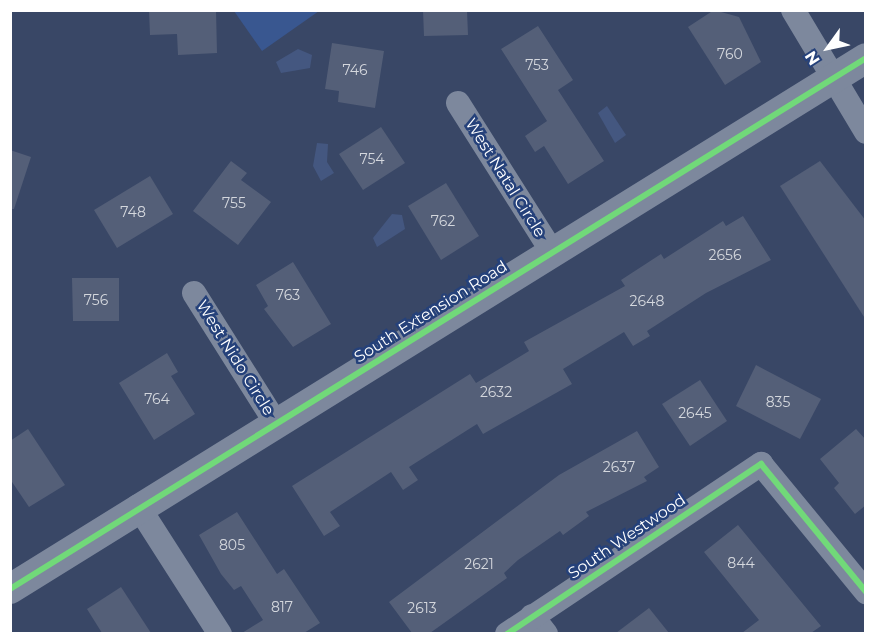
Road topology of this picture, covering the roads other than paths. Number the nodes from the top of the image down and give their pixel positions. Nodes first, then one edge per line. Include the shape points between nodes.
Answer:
1 (793, 10) edge
2 (866, 58) edge
3 (832, 78) junction
4 (458, 103) dead end
5 (866, 132) edge
6 (553, 253) junction
7 (194, 293) dead end
8 (276, 423) junction
9 (138, 506) junction
10 (10, 589) edge
11 (866, 592) edge
12 (539, 625) edge
13 (220, 633) edge
14 (507, 633) edge

1 - 3 street
2 - 3 street, South Extension Road
3 - 5 street
3 - 6 street, South Extension Road
4 - 6 street, West Natal Circle
6 - 8 street, South Extension Road
7 - 8 street, West Nido Circle
8 - 9 street, South Extension Road
9 - 10 street, South Extension Road
9 - 13 street
11 - 12 street, South Westwood via 761,464
12 - 14 street, South Westwood

